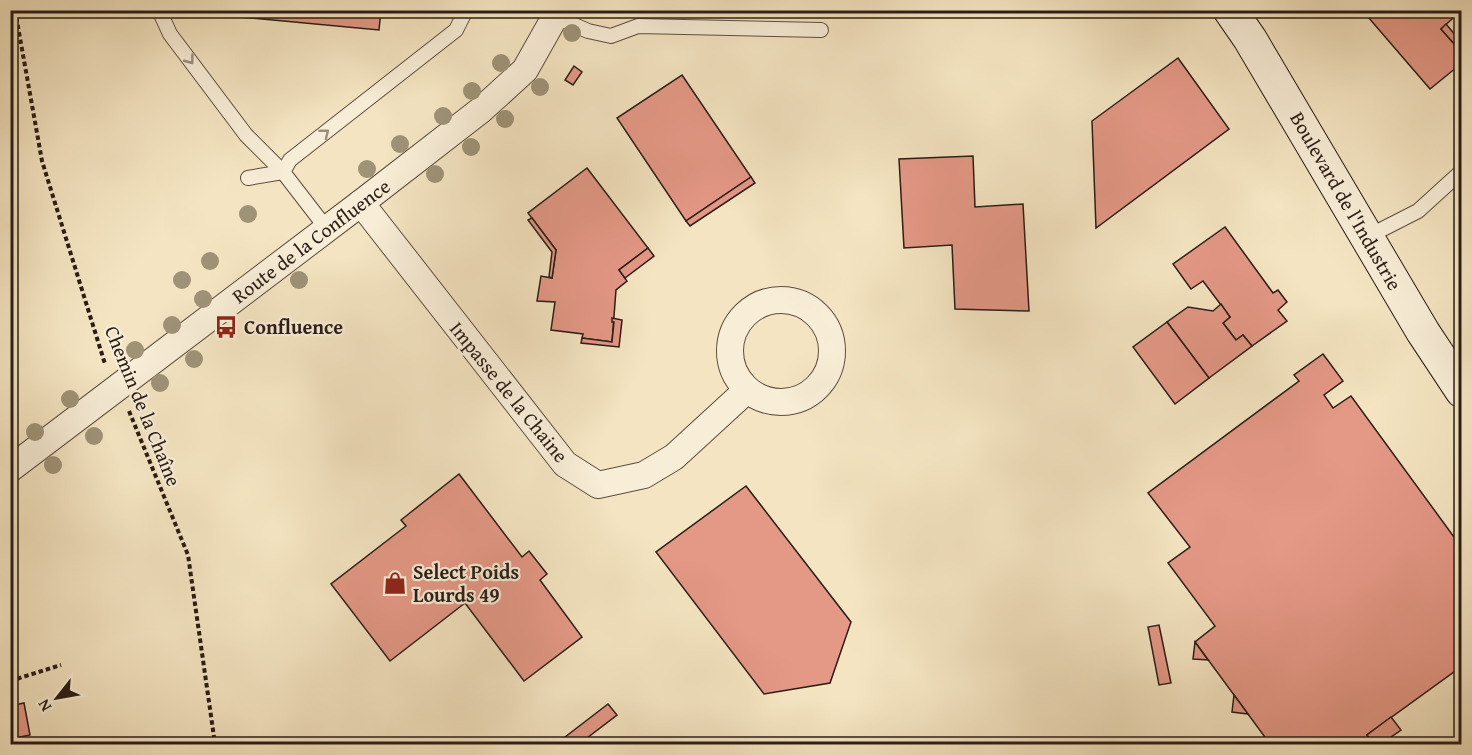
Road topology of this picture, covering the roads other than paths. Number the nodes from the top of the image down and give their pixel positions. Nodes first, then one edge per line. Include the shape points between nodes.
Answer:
1 (159, 10) edge
2 (466, 10) edge
3 (1230, 10) edge
4 (555, 13) edge
5 (821, 30) dead end
6 (1461, 171) edge
7 (283, 172) junction
8 (248, 178) dead end
9 (361, 203) junction
10 (327, 229) junction
11 (1367, 237) junction
12 (747, 390) junction
13 (1461, 391) edge
14 (10, 469) edge

1 -> 7 lane via 170,34 239,126
7 -> 2 lane via 290,160 456,30
3 - 11 street, Boulevard de l'Industrie
4 - 5 lane via 588,31 611,36 638,26
4 - 9 street, Route de la Confluence via 525,70 481,110
6 - 11 lane via 1418,211
7 - 8 lane
7 - 10 lane
9 - 10 street, Route de la Confluence
9 - 12 street, Impasse de la Chaine via 558,456 598,485 644,475 674,457
10 - 14 street, Route de la Confluence
11 - 13 street, Boulevard de l'Industrie
12 - 12 street via 778,403 795,401 823,383 831,368 830,334 809,308 784,300 760,304 736,327 730,343 731,360 736,376

